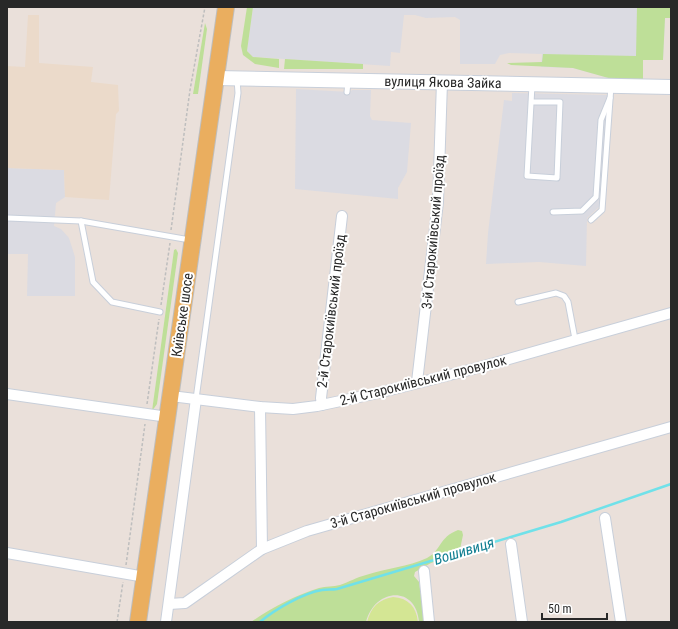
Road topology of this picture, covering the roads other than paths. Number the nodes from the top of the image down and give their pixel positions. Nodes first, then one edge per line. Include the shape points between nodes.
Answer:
1 (226, 7) edge
2 (216, 78) junction
3 (237, 79) junction
4 (442, 82) junction
5 (532, 84) junction
6 (671, 87) edge
7 (610, 92) junction
8 (531, 102) junction
9 (553, 212) dead end
10 (342, 216) dead end
11 (8, 218) dead end
12 (591, 220) dead end
13 (81, 221) junction
14 (193, 240) junction
15 (518, 302) dead end
16 (160, 312) road end
17 (671, 313) edge
18 (575, 339) junction
19 (417, 382) junction
20 (7, 394) edge
21 (171, 396) junction
22 (196, 399) junction
23 (322, 405) junction
24 (260, 407) junction
25 (168, 417) junction
26 (671, 427) edge
27 (605, 518) dead end
28 (511, 544) dead end
29 (262, 549) junction
30 (7, 553) edge
31 (424, 570) dead end
32 (145, 577) junction
33 (169, 604) junction
34 (138, 622) edge
35 (166, 622) edge
36 (429, 622) edge
37 (522, 622) edge
38 (621, 622) edge

1 - 2 main road, Київське шосе
2 - 3 street, вулиця Якова Зайка
2 - 14 main road, Київське шосе
3 - 4 street, вулиця Якова Зайка via 347,87
3 - 22 lane via 238,93
4 - 5 street, вулиця Якова Зайка
4 - 19 street, 3-й Старокиївський проїзд via 438,202
5 - 7 street, вулиця Якова Зайка
5 - 8 lane
6 - 7 street, вулиця Якова Зайка
7 - 9 lane via 601,120 596,197 582,211
7 - 12 lane via 602,210
8 - 8 lane via 527,176 557,178 560,102
10 - 23 street, 2-й Старокиївський проїзд via 320,398
11 - 13 lane
13 - 14 lane
13 - 16 lane via 93,282 112,302
14 - 21 main road, Київське шосе
15 - 18 lane via 556,293 564,296 568,302
17 - 18 street, 2-й Старокиївський провулок
18 - 19 street, 2-й Старокиївський провулок via 477,368
19 - 23 street, 2-й Старокиївський провулок
20 - 25 street
21 - 22 street, 2-й Старокиївський провулок
21 - 25 main road, Київське шосе
22 - 24 street, 2-й Старокиївський провулок
22 - 33 street
23 - 24 street, 2-й Старокиївський провулок via 293,409
24 - 29 street
25 - 32 main road, Київське шосе
26 - 29 street, 3-й Старокиївський провулок via 307,531
27 - 38 street
28 - 37 street
29 - 33 street, 3-й Старокиївський провулок via 185,603
30 - 32 street
31 - 36 street
32 - 34 main road, Київське шосе
33 - 35 street

